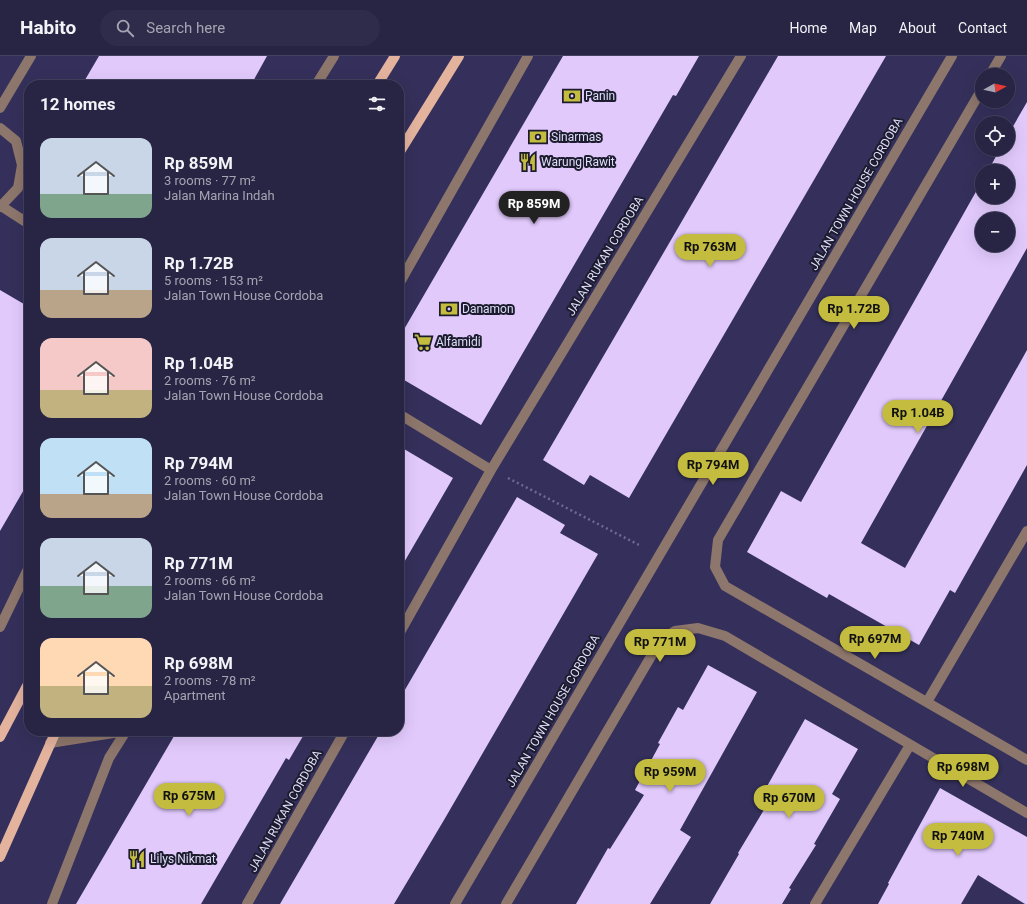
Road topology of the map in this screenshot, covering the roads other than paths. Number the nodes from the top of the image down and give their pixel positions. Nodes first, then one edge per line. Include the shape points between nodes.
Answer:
1 (31, 56) edge
2 (334, 56) edge
3 (395, 56) edge
4 (459, 56) edge
5 (528, 56) edge
6 (741, 56) edge
7 (952, 56) edge
8 (1001, 56) edge
9 (994, 68) edge
10 (319, 80) edge
11 (379, 80) edge
12 (975, 101) edge
13 (0, 108) edge
14 (0, 128) edge
15 (404, 145) edge
16 (24, 162) edge
17 (24, 172) edge
18 (1, 206) edge
19 (24, 221) edge
20 (404, 275) edge
21 (404, 417) edge
22 (491, 470) junction
23 (1027, 531) edge
24 (24, 577) edge
25 (404, 625) edge
26 (0, 627) edge
27 (24, 691) edge
28 (927, 702) junction
29 (54, 736) edge
30 (94, 736) edge
31 (123, 736) edge
32 (341, 736) edge
33 (0, 737) edge
34 (50, 743) junction
35 (910, 745) junction
36 (1027, 760) edge
37 (1027, 813) edge
38 (0, 857) edge
39 (52, 904) edge
40 (247, 904) edge
41 (455, 904) edge
42 (506, 904) edge
43 (815, 904) edge

1 - 13 street
2 - 10 street
3 - 11 main road
4 - 15 main road
5 - 20 street
6 - 22 street, JALAN RUKAN CORDOBA
7 - 41 street, JALAN TOWN HOUSE CORDOBA
8 - 9 street
12 - 28 street via 718,540 715,567 725,586
14 - 16 street via 16,141
17 - 18 street via 18,188
18 - 19 street
21 - 22 street
22 - 25 street, JALAN RUKAN CORDOBA
23 - 28 street
24 - 26 street
27 - 33 main road
28 - 36 street
29 - 34 main road
30 - 34 street
31 - 39 street via 109,758
32 - 40 street, JALAN RUKAN CORDOBA
34 - 38 main road
35 - 37 street
35 - 42 street via 725,636 698,628 675,632 660,641
35 - 43 street

